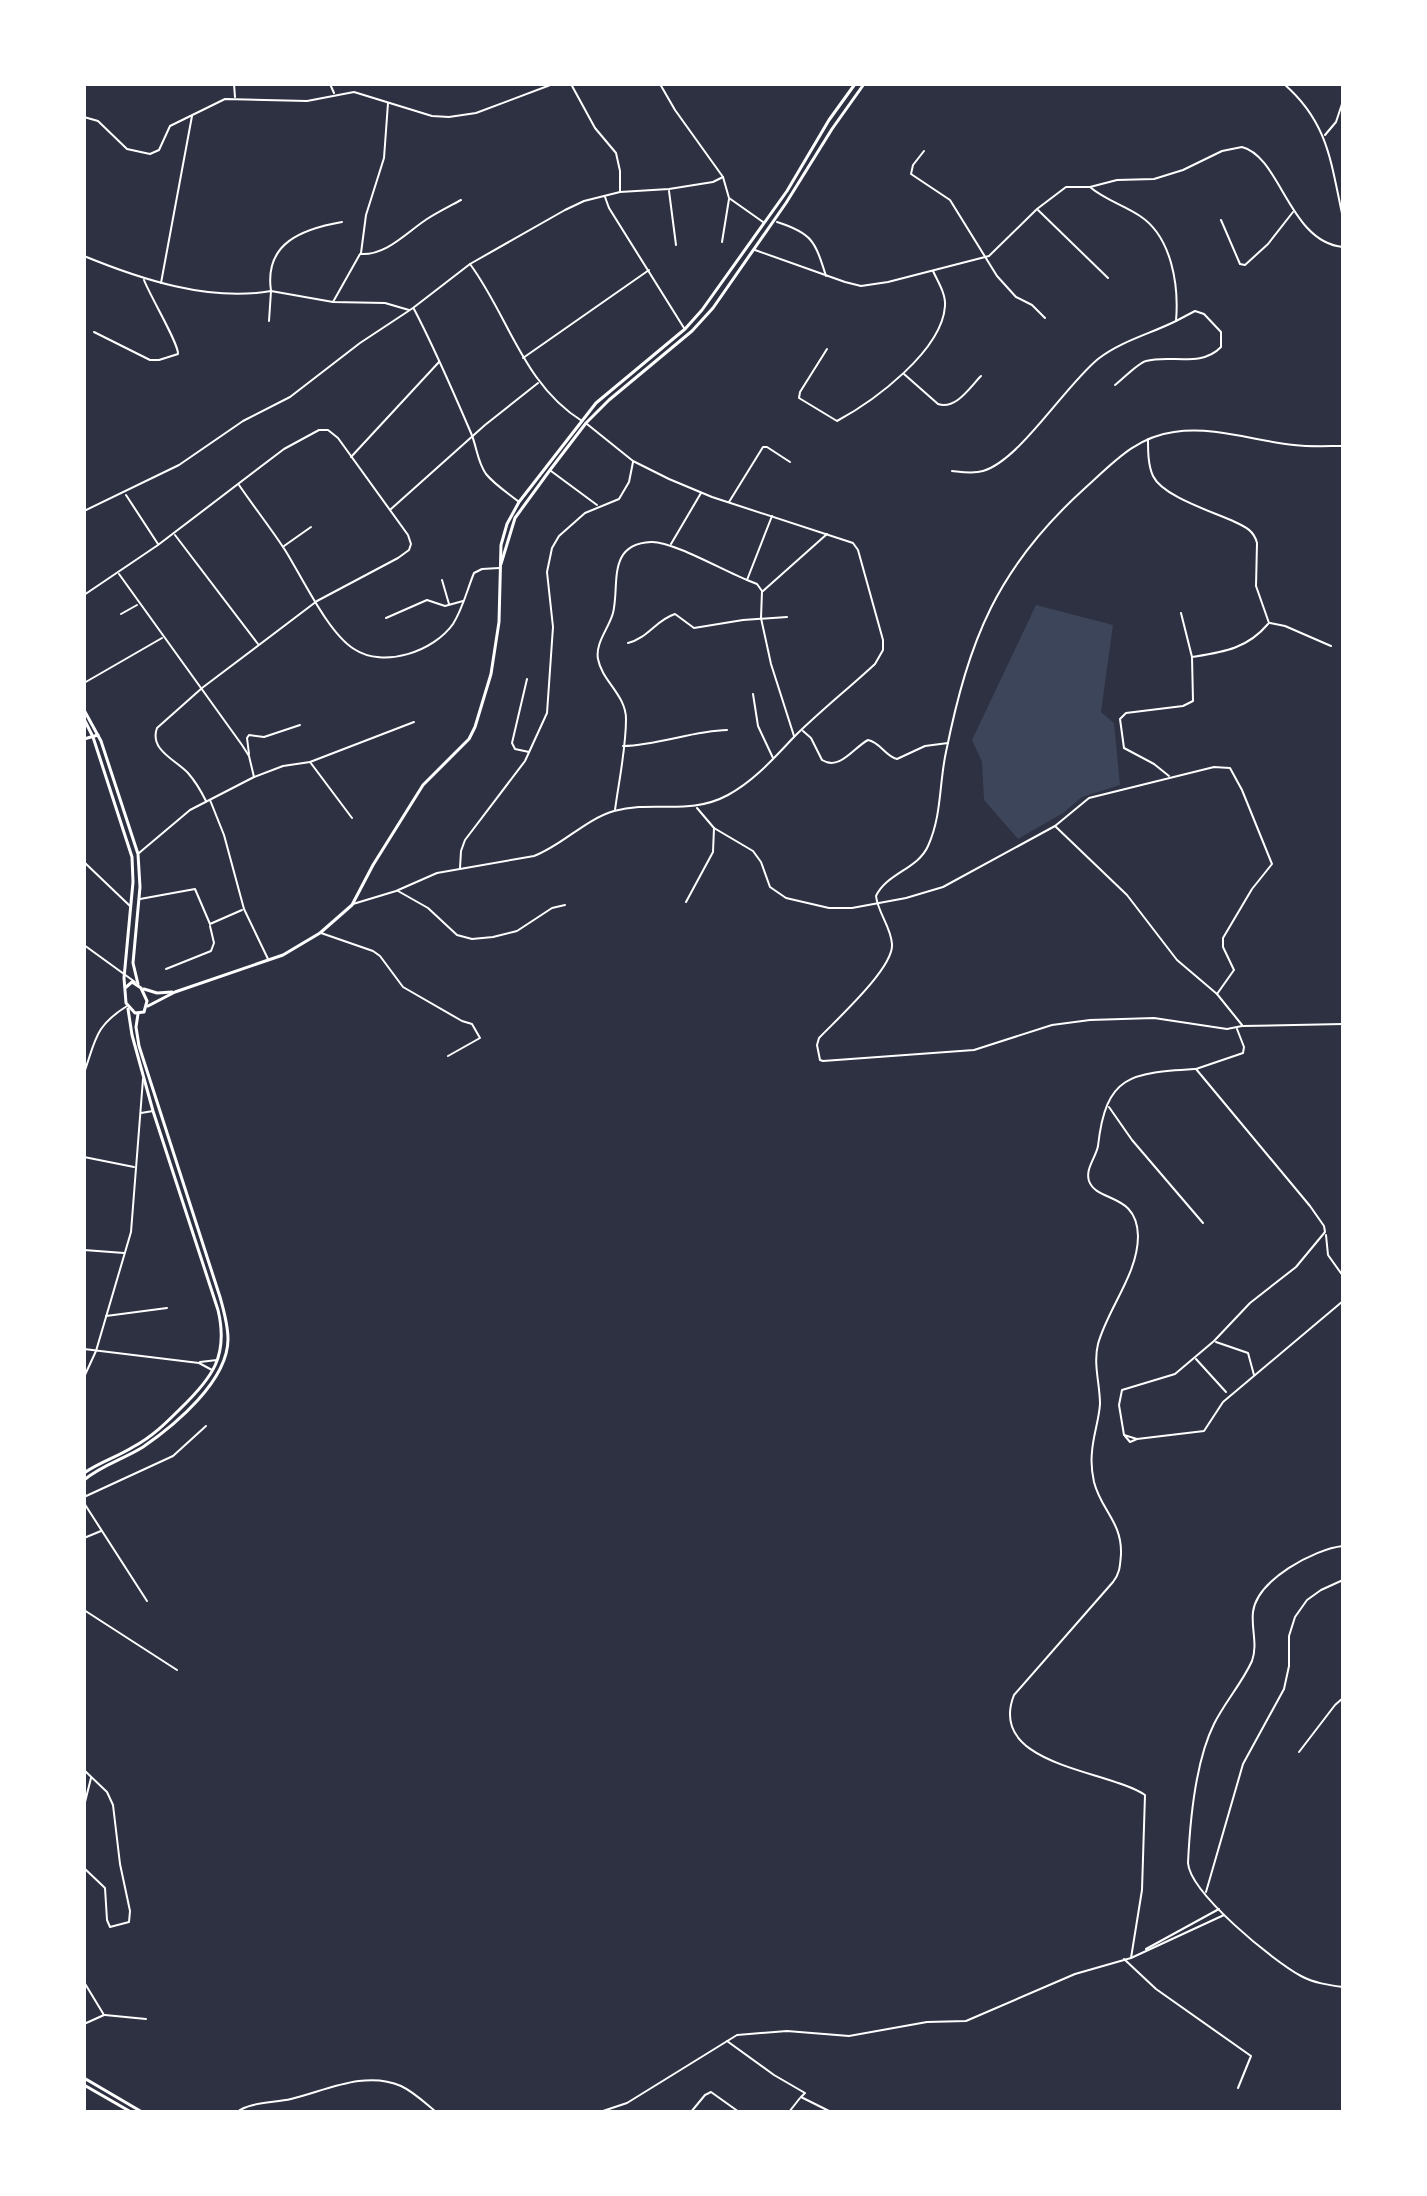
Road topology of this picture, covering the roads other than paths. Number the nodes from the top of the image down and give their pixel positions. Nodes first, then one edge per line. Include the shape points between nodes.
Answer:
1 (234, 84) edge
2 (330, 84) edge
3 (553, 84) edge
4 (571, 84) edge
5 (660, 84) edge
6 (855, 84) edge
7 (864, 84) edge
8 (1284, 84) edge
9 (334, 95) junction
10 (235, 98) junction
11 (1343, 101) edge
12 (388, 102) junction
13 (192, 115) junction
14 (84, 117) edge
15 (1324, 136) junction
16 (924, 151) dead end
17 (723, 177) junction
18 (1090, 187) junction
19 (669, 189) junction
20 (620, 192) junction
21 (605, 195) junction
22 (729, 198) junction
23 (461, 200) dead end
24 (1037, 209) junction
25 (1294, 211) junction
26 (1343, 218) edge
27 (1221, 220) dead end
28 (342, 222) dead end
29 (777, 222) dead end
30 (764, 223) junction
31 (722, 242) dead end
32 (676, 245) dead end
33 (1343, 247) edge
34 (754, 249) junction
35 (360, 254) junction
36 (84, 256) edge
37 (985, 258) junction
38 (470, 264) junction
39 (649, 270) junction
40 (932, 270) junction
41 (827, 277) junction
42 (1108, 278) dead end
43 (143, 279) junction
44 (161, 284) junction
45 (271, 291) junction
46 (333, 302) junction
47 (411, 309) junction
48 (1045, 318) dead end
49 (269, 321) dead end
50 (1176, 321) junction
51 (685, 329) junction
52 (94, 332) dead end
53 (827, 349) dead end
54 (522, 359) junction
55 (440, 361) junction
56 (903, 374) junction
57 (981, 376) dead end
58 (539, 382) junction
59 (1115, 385) dead end
60 (581, 420) junction
61 (586, 423) junction
62 (473, 436) junction
63 (1148, 438) junction
64 (1343, 446) edge
65 (351, 457) junction
66 (633, 461) junction
67 (790, 462) dead end
68 (550, 470) junction
69 (952, 471) dead end
70 (237, 483) junction
71 (125, 493) junction
72 (701, 493) junction
73 (519, 502) junction
74 (729, 502) junction
75 (599, 506) junction
76 (390, 510) junction
77 (84, 511) edge
78 (772, 516) junction
79 (311, 527) dead end
80 (174, 533) junction
81 (827, 534) junction
82 (158, 545) junction
83 (670, 545) junction
84 (283, 547) junction
85 (501, 566) junction
86 (119, 573) junction
87 (442, 580) dead end
88 (747, 580) junction
89 (762, 591) junction
90 (84, 595) edge
91 (317, 601) junction
92 (464, 601) junction
93 (139, 603) junction
94 (450, 605) junction
95 (1181, 613) dead end
96 (121, 614) dead end
97 (787, 617) dead end
98 (386, 618) dead end
99 (761, 618) junction
100 (1269, 623) junction
101 (163, 637) junction
102 (628, 643) dead end
103 (258, 645) junction
104 (1331, 646) dead end
105 (1192, 657) junction
106 (527, 679) dead end
107 (84, 683) edge
108 (202, 688) junction
109 (753, 694) dead end
110 (84, 710) edge
111 (84, 719) edge
112 (414, 722) dead end
113 (300, 725) dead end
114 (727, 730) dead end
115 (802, 730) junction
116 (96, 736) junction
117 (794, 737) junction
118 (84, 739) edge
119 (948, 743) junction
120 (623, 746) junction
121 (530, 752) junction
122 (249, 756) junction
123 (774, 759) junction
124 (310, 762) junction
125 (254, 777) junction
126 (1170, 777) junction
127 (210, 799) junction
128 (206, 801) junction
129 (696, 807) junction
130 (615, 811) junction
131 (352, 818) dead end
132 (1055, 826) junction
133 (714, 828) junction
134 (138, 854) junction
135 (84, 862) edge
136 (460, 869) junction
137 (396, 891) junction
138 (139, 899) junction
139 (686, 902) dead end
140 (877, 903) junction
141 (352, 905) junction
142 (565, 905) dead end
143 (131, 907) junction
144 (244, 909) junction
145 (210, 924) junction
146 (320, 933) junction
147 (84, 945) edge
148 (268, 960) junction
149 (166, 969) dead end
150 (124, 973) junction
151 (138, 985) junction
152 (125, 988) junction
153 (175, 992) junction
154 (1217, 994) junction
155 (148, 1006) junction
156 (127, 1008) junction
157 (138, 1014) junction
158 (1343, 1024) edge
159 (1242, 1026) junction
160 (1237, 1028) junction
161 (448, 1056) dead end
162 (1196, 1069) junction
163 (84, 1073) edge
164 (143, 1077) junction
165 (1109, 1106) junction
166 (153, 1111) junction
167 (139, 1113) junction
168 (84, 1157) edge
169 (135, 1167) junction
170 (1203, 1223) dead end
171 (1325, 1232) junction
172 (84, 1250) edge
173 (125, 1253) junction
174 (1343, 1276) edge
175 (1343, 1301) edge
176 (167, 1308) dead end
177 (105, 1316) junction
178 (1214, 1341) junction
179 (84, 1349) edge
180 (96, 1351) junction
181 (1195, 1358) junction
182 (218, 1360) junction
183 (225, 1361) junction
184 (199, 1363) junction
185 (214, 1370) junction
186 (219, 1372) junction
187 (1255, 1376) junction
188 (84, 1377) edge
189 (1226, 1392) dead end
190 (206, 1426) dead end
191 (84, 1473) edge
192 (84, 1480) edge
193 (84, 1497) edge
194 (84, 1503) edge
195 (102, 1531) junction
196 (84, 1538) edge
197 (1343, 1546) edge
198 (1343, 1580) edge
199 (147, 1601) dead end
200 (85, 1611) edge
201 (177, 1670) dead end
202 (1343, 1698) edge
203 (1299, 1752) dead end
204 (84, 1770) edge
205 (91, 1777) junction
206 (84, 1806) edge
207 (84, 1868) edge
208 (1206, 1893) junction
209 (1219, 1909) junction
210 (1224, 1915) junction
211 (1145, 1950) junction
212 (1131, 1958) junction
213 (1124, 1959) junction
214 (84, 1982) edge
215 (1343, 1987) edge
216 (104, 2015) junction
217 (146, 2019) dead end
218 (84, 2024) edge
219 (726, 2041) junction
220 (84, 2078) edge
221 (84, 2085) edge
222 (1238, 2088) dead end
223 (801, 2097) junction
224 (131, 2112) edge
225 (142, 2112) edge
226 (237, 2112) edge
227 (436, 2112) edge
228 (600, 2112) edge
229 (691, 2112) edge
230 (739, 2112) edge
231 (789, 2112) edge
232 (831, 2112) edge

1 - 10 street
2 - 9 street
3 - 12 street via 456,116 432,116
4 - 20 street via 616,153
5 - 17 street
6 - 30 main road
7 - 34 main road
8 - 15 street
9 - 10 street via 307,101
9 - 12 street via 354,92
10 - 13 street
11 - 15 street
12 - 35 street via 386,147
13 - 14 street via 170,126 159,150 150,154 129,150 98,121
13 - 44 street
15 - 26 street
16 - 37 street via 911,174 950,200
17 - 19 street
17 - 22 street
18 - 24 street via 1064,188
18 - 25 street via 1164,177 1242,147 1259,157
18 - 50 street via 1142,217 1160,238 1178,294
19 - 20 street
19 - 32 street
20 - 21 street
21 - 38 street via 565,210
21 - 39 street
22 - 30 street
22 - 31 street
23 - 35 street via 392,244
24 - 37 street
24 - 42 street
25 - 27 street via 1245,265 1239,263
25 - 33 street via 1325,240
28 - 45 street via 309,230 285,244 270,269
29 - 41 street via 807,235
30 - 51 main road
34 - 41 street
34 - 61 main road via 700,323
35 - 46 street
36 - 43 street
37 - 40 street
37 - 48 street via 1013,295
38 - 47 street
38 - 54 street via 496,303
39 - 51 street
39 - 54 street
40 - 41 street via 861,286
40 - 56 street via 945,308 928,345
43 - 44 street
43 - 52 street via 178,354 150,360
44 - 45 street via 240,294
45 - 46 street
45 - 49 street
46 - 47 street
47 - 55 street
47 - 71 street via 290,397
50 - 59 street via 1195,311 1203,313 1221,332 1221,347 1199,358 1143,361
50 - 69 street via 1123,344 1079,375 999,465 981,472
51 - 60 main road via 620,380
53 - 56 street via 799,398 835,421
54 - 58 street
55 - 62 street
55 - 65 street
56 - 57 street via 944,407
58 - 60 street
58 - 62 street
60 - 61 street
60 - 73 main road
61 - 66 street
61 - 68 main road
62 - 73 street via 489,477
62 - 76 street
63 - 64 street via 1201,431 1291,445
63 - 100 street via 1150,467 1158,484 1255,536 1256,586
63 - 119 street via 1073,500 1008,574 978,635
65 - 70 street via 333,433 319,430
65 - 76 street
66 - 72 street
66 - 75 street via 623,495
67 - 74 street via 763,447
68 - 75 street
68 - 85 main road via 515,518
70 - 80 street
70 - 84 street
71 - 77 street
71 - 82 street
72 - 74 street
72 - 83 street
73 - 85 main road via 504,533
74 - 78 street
75 - 121 street via 576,520 549,556 549,705
76 - 91 street via 411,540 409,550
78 - 81 street
78 - 88 street
79 - 84 street
80 - 82 street
80 - 103 street
81 - 89 street
81 - 115 street via 847,539 858,550 883,650 875,664
82 - 86 street
83 - 88 street
83 - 120 street via 640,544 617,568 613,614 597,654 625,710
84 - 91 street
85 - 92 street via 476,571
85 - 141 main road via 496,649 475,727 423,785
86 - 90 street
86 - 93 street
87 - 94 street
88 - 89 street
89 - 99 street
91 - 92 street via 350,646 381,657 408,654 440,638
91 - 103 street
92 - 94 street
93 - 96 street
93 - 101 street
94 - 98 street via 427,600
95 - 105 street
97 - 99 street
99 - 102 street via 694,628 675,614
99 - 117 street
100 - 104 street
100 - 105 street via 1250,641
101 - 107 street
101 - 108 street
103 - 108 street
105 - 126 street via 1190,704 1126,713 1120,719 1124,748
106 - 121 street via 512,743 515,749
108 - 122 street
108 - 128 street via 155,735 162,751 188,773
109 - 123 street via 758,726
110 - 116 main road
111 - 116 main road
112 - 124 street
113 - 122 street via 264,737 249,735
114 - 120 street
115 - 117 street
115 - 119 street via 831,765 866,740 897,759 925,746
116 - 118 main road
116 - 134 main road
116 - 143 main road via 130,846
117 - 123 street
119 - 140 street via 929,844 881,887
120 - 130 street
121 - 136 street via 465,840
122 - 125 street
123 - 129 street via 741,788
124 - 125 street
124 - 131 street
125 - 127 street
126 - 132 street via 1089,798
126 - 154 street via 1230,768 1272,864 1223,938 1234,970
127 - 128 street
127 - 144 street
128 - 134 street
129 - 130 street
129 - 133 street
130 - 136 street via 546,852
132 - 140 street via 943,887
132 - 154 street via 1127,895 1177,960
133 - 139 street via 713,852
133 - 140 street via 753,851 770,887 786,898 829,908
134 - 138 main road
135 - 143 street
136 - 137 street via 430,875
137 - 141 street
137 - 142 street via 421,903 457,935 472,939 517,931
138 - 145 street via 195,889
138 - 151 main road via 133,963
140 - 160 street via 892,949 873,980 818,1040 821,1061 974,1050 1052,1025 1090,1020 1163,1018
141 - 146 main road
143 - 150 main road
144 - 145 street
144 - 148 street
145 - 149 street via 211,951
146 - 148 main road
146 - 161 street via 366,947 380,956 403,987 473,1025 480,1038
147 - 150 street
148 - 153 main road
150 - 151 street
150 - 152 main road
151 - 152 main road
151 - 153 main road via 157,993
151 - 155 main road
152 - 156 main road
153 - 155 main road
154 - 159 street
155 - 157 main road
156 - 157 main road
156 - 163 street via 101,1026
156 - 164 main road
157 - 183 main road via 139,1046 226,1319
158 - 159 street
159 - 160 street
160 - 162 street via 1243,1053
162 - 165 street via 1134,1077 1119,1086
162 - 171 street via 1310,1206
164 - 166 main road
164 - 167 street
165 - 170 street
165 - 212 street via 1099,1127 1089,1181 1128,1207 1138,1237 1097,1354 1100,1410 1093,1476 1121,1535 1120,1571 1014,1695 1011,1720 1016,1736 1034,1751 1145,1795 1143,1876
166 - 167 street
166 - 182 main road via 218,1310 223,1337
167 - 169 street
168 - 169 street
169 - 173 street via 134,1215
171 - 174 street via 1328,1255
171 - 178 street via 1296,1267 1250,1303
172 - 173 street
173 - 177 street
175 - 187 street
176 - 177 street
177 - 180 street
178 - 181 street
178 - 187 street via 1248,1353
179 - 180 street
180 - 184 street
180 - 188 street
181 - 187 street via 1169,1378 1122,1390 1124,1435 1137,1439 1204,1431 1223,1402
181 - 189 street
182 - 183 street
182 - 184 street
182 - 185 main road
183 - 186 main road
184 - 185 street
185 - 186 street
185 - 191 main road via 160,1429
186 - 192 main road via 163,1432
190 - 193 street via 173,1456
194 - 195 street
195 - 196 street
195 - 199 street
197 - 208 street via 1289,1568 1268,1584 1254,1607 1253,1659 1210,1733 1197,1781 1188,1868
198 - 208 street via 1307,1600 1295,1617 1284,1689 1243,1764
200 - 201 street
202 - 203 street
204 - 205 street
205 - 206 street
205 - 207 street via 113,1805 129,1922 109,1926 105,1888
208 - 209 street
209 - 210 street
209 - 211 street
210 - 211 street
210 - 215 street via 1297,1974
211 - 212 street
212 - 213 street
213 - 219 street via 966,2021 849,2036 743,2034
213 - 222 street via 1251,2056
214 - 216 street
216 - 217 street
216 - 218 street
219 - 223 street via 805,2093
219 - 228 street via 627,2103
220 - 225 main road
221 - 224 main road
223 - 231 street
223 - 232 street
226 - 227 street via 336,2085 378,2080 406,2089
229 - 230 street via 711,2092

